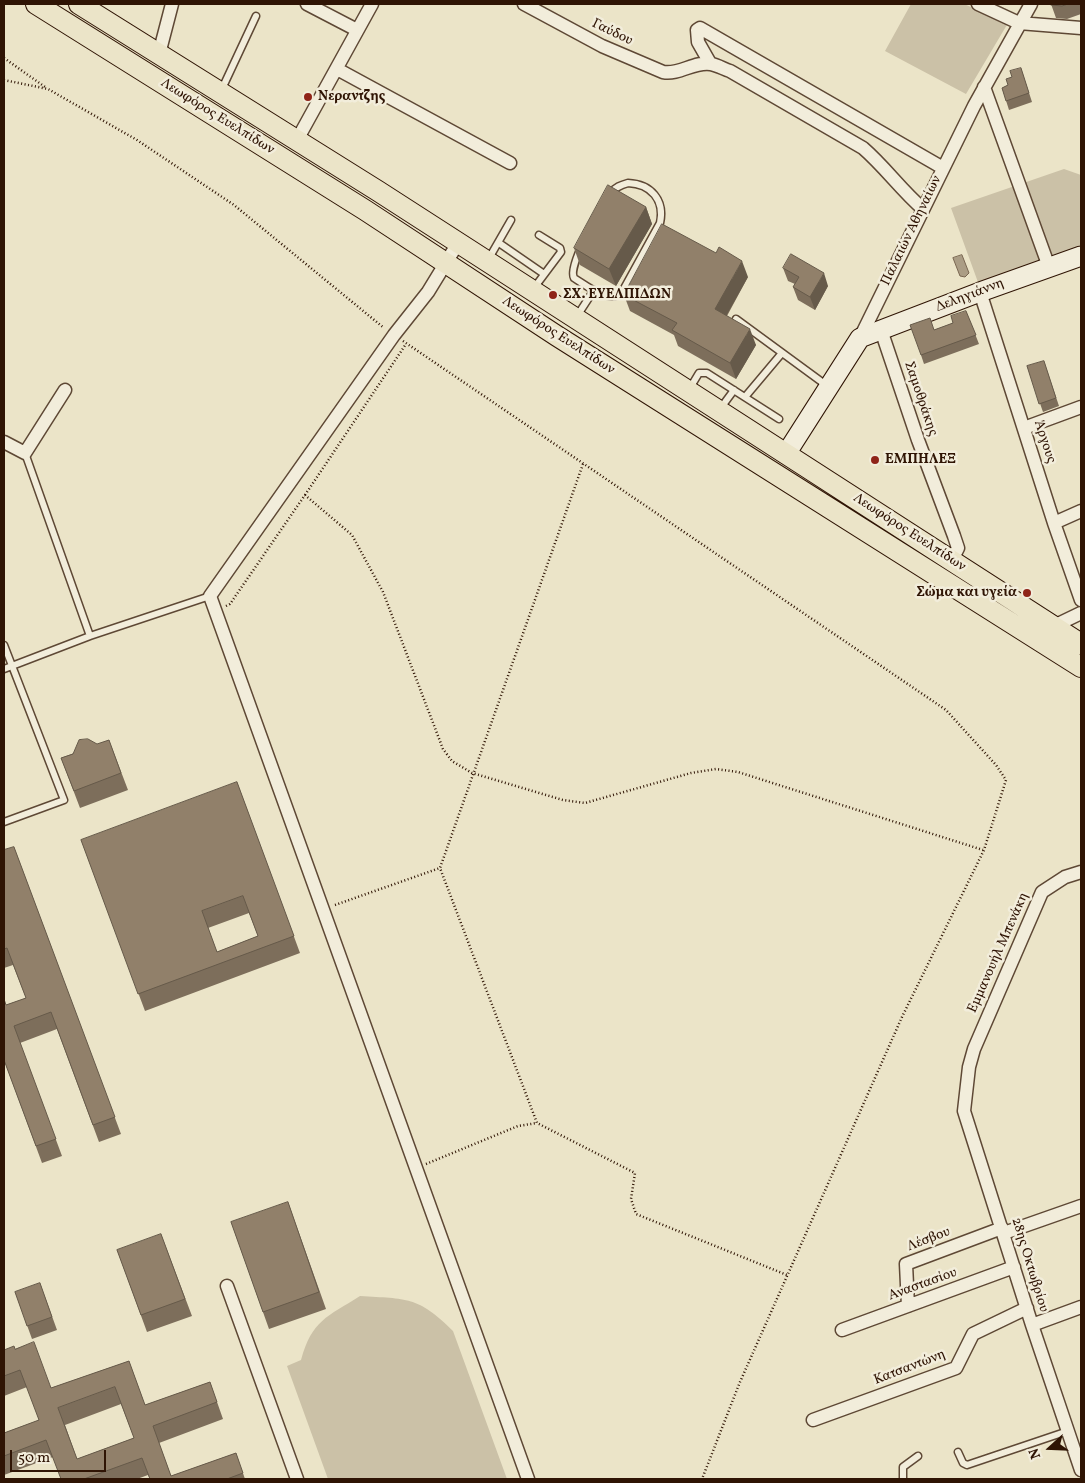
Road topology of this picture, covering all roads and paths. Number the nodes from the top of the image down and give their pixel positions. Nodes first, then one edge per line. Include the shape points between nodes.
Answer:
1 (36, 4) edge
2 (79, 4) edge
3 (172, 4) edge
4 (307, 4) edge
5 (372, 4) edge
6 (524, 4) edge
7 (978, 4) edge
8 (1031, 4) edge
9 (256, 16) dead end
10 (1019, 22) junction
11 (1081, 28) edge
12 (357, 30) junction
13 (159, 54) junction
14 (4, 58) edge
15 (710, 64) junction
16 (337, 70) junction
17 (4, 80) edge
18 (984, 87) junction
19 (48, 89) junction
20 (220, 92) junction
21 (297, 140) junction
22 (510, 163) dead end
23 (944, 168) junction
24 (923, 209) junction
25 (511, 220) dead end
26 (539, 234) dead end
27 (498, 243) junction
28 (458, 244) junction
29 (1081, 256) edge
30 (487, 262) junction
31 (446, 263) junction
32 (1049, 267) junction
33 (544, 274) junction
34 (594, 290) junction
35 (532, 291) junction
36 (980, 292) junction
37 (574, 318) junction
38 (736, 319) edge
39 (881, 330) junction
40 (394, 335) junction
41 (860, 338) junction
42 (406, 344) junction
43 (782, 353) junction
44 (829, 388) junction
45 (66, 390) dead end
46 (734, 390) junction
47 (688, 391) junction
48 (745, 397) junction
49 (1081, 407) edge
50 (718, 411) junction
51 (779, 419) dead end
52 (1024, 428) junction
53 (4, 442) edge
54 (25, 453) junction
55 (786, 454) junction
56 (583, 464) junction
57 (305, 495) junction
58 (1081, 511) edge
59 (1054, 523) junction
60 (952, 560) junction
61 (210, 596) junction
62 (1081, 600) edge
63 (215, 610) junction
64 (1081, 613) edge
65 (1054, 626) junction
66 (90, 636) junction
67 (1081, 644) edge
68 (4, 645) edge
69 (12, 666) junction
70 (1081, 667) edge
71 (4, 669) edge
72 (472, 772) junction
73 (4, 822) edge
74 (984, 850) junction
75 (440, 868) junction
76 (1081, 872) edge
77 (323, 910) junction
78 (969, 1067) joint
79 (537, 1123) junction
80 (416, 1168) junction
81 (1081, 1206) edge
82 (1003, 1230) junction
83 (1014, 1268) junction
84 (788, 1275) junction
85 (227, 1286) dead end
86 (908, 1306) junction
87 (1081, 1307) edge
88 (1027, 1308) junction
89 (1032, 1325) junction
90 (842, 1330) dead end
91 (812, 1420) dead end
92 (1068, 1431) junction
93 (958, 1452) dead end
94 (918, 1456) dead end
95 (1081, 1470) edge
96 (297, 1479) edge
97 (528, 1479) edge
98 (702, 1479) edge
99 (903, 1479) edge

1 - 31 main road, Λεωφόρος Ευελπίδων
2 - 13 main road, Λεωφόρος Ευελπίδων
3 - 13 street
4 - 12 street
5 - 12 street
6 - 15 street, Γαύδου via 602,46 663,72 670,74
7 - 10 street
8 - 10 street, Παλαιών Αθηναίων
9 - 20 lane
10 - 11 street
10 - 18 street, Παλαιών Αθηναίων
12 - 16 street
13 - 20 main road, Λεωφόρος Ευελπίδων
14 - 19 path
15 - 23 street via 696,37 700,28
15 - 24 street via 730,71 863,148
16 - 21 street
16 - 22 street
17 - 19 path
18 - 23 street, Παλαιών Αθηναίων
18 - 32 street
19 - 40 path via 137,140 234,205
20 - 21 main road, Λεωφόρος Ευελπίδων
21 - 28 main road, Λεωφόρος Ευελπίδων
23 - 24 street, Παλαιών Αθηναίων
24 - 41 street, Παλαιών Αθηναίων
25 - 27 lane
26 - 33 lane via 561,250
27 - 30 lane
27 - 33 lane
28 - 30 main road, Λεωφόρος Ευελπίδων
28 - 31 street
29 - 32 street, Δεληγιάννη
30 - 35 main road, Λεωφόρος Ευελπίδων
31 - 40 street
31 - 70 main road, Λεωφόρος Ευελπίδων
32 - 36 street, Δεληγιάννη
33 - 35 lane
34 - 34 lane via 574,278 572,271 588,230 611,192 628,183 638,183 659,199 660,223 621,294 608,296
34 - 37 lane
35 - 37 main road, Λεωφόρος Ευελπίδων
36 - 39 street, Δεληγιάννη
36 - 52 street, Άργους
37 - 47 main road, Λεωφόρος Ευελπίδων
38 - 43 lane
39 - 41 street, Δεληγιάννη
39 - 60 street, Σαμοθράκης via 958,548
40 - 42 path
40 - 61 street
41 - 44 street, Παλαιών Αθηναίων
42 - 56 path
42 - 57 path
43 - 44 lane
43 - 48 lane
44 - 55 street, Παλαιών Αθηναίων
45 - 54 street
46 - 47 lane via 703,372
46 - 48 lane
46 - 50 lane
47 - 50 main road, Λεωφόρος Ευελπίδων
48 - 51 lane
49 - 52 street
50 - 55 main road, Λεωφόρος Ευελπίδων
52 - 59 street, Άργους
53 - 54 street
54 - 66 lane
55 - 60 main road, Λεωφόρος Ευελπίδων
56 - 72 path
56 - 74 path via 946,710 1006,780
57 - 63 path via 230,604
57 - 72 path via 352,535 384,592 443,749 452,761
58 - 59 street
59 - 62 street, Άργους
60 - 65 main road, Λεωφόρος Ευελπίδων
61 - 63 street
61 - 66 lane
63 - 77 street
64 - 65 street
65 - 67 main road, Λεωφόρος Ευελπίδων
66 - 69 lane
68 - 69 lane
69 - 71 lane
69 - 73 lane via 64,800
72 - 74 path via 563,800 586,803 691,773 716,769 730,771
72 - 75 path
74 - 84 path via 902,1017
75 - 77 path
75 - 79 path
76 - 78 street, Εμμανουήλ Μπενάκη via 1042,892 974,1048
77 - 80 street
78 - 82 street, 28ης Οκτωβρίου via 964,1111
79 - 80 path via 518,1126
79 - 84 path via 635,1173 631,1199 636,1214
80 - 97 street
81 - 82 street, Λέσβου
82 - 83 street, 28ης Οκτωβρίου
82 - 86 street, Λέσβου via 906,1264
83 - 86 street, Αναστασίου
83 - 88 street, 28ης Οκτωβρίου
84 - 98 path via 740,1382
85 - 96 street
86 - 90 street, Αναστασίου
87 - 89 street
88 - 89 street, 28ης Οκτωβρίου
88 - 91 street, Κατσαντώνη via 973,1334 956,1368
89 - 92 street, 28ης Οκτωβρίου
92 - 93 lane via 967,1465
92 - 95 street, 28ης Οκτωβρίου
94 - 99 lane via 903,1466

